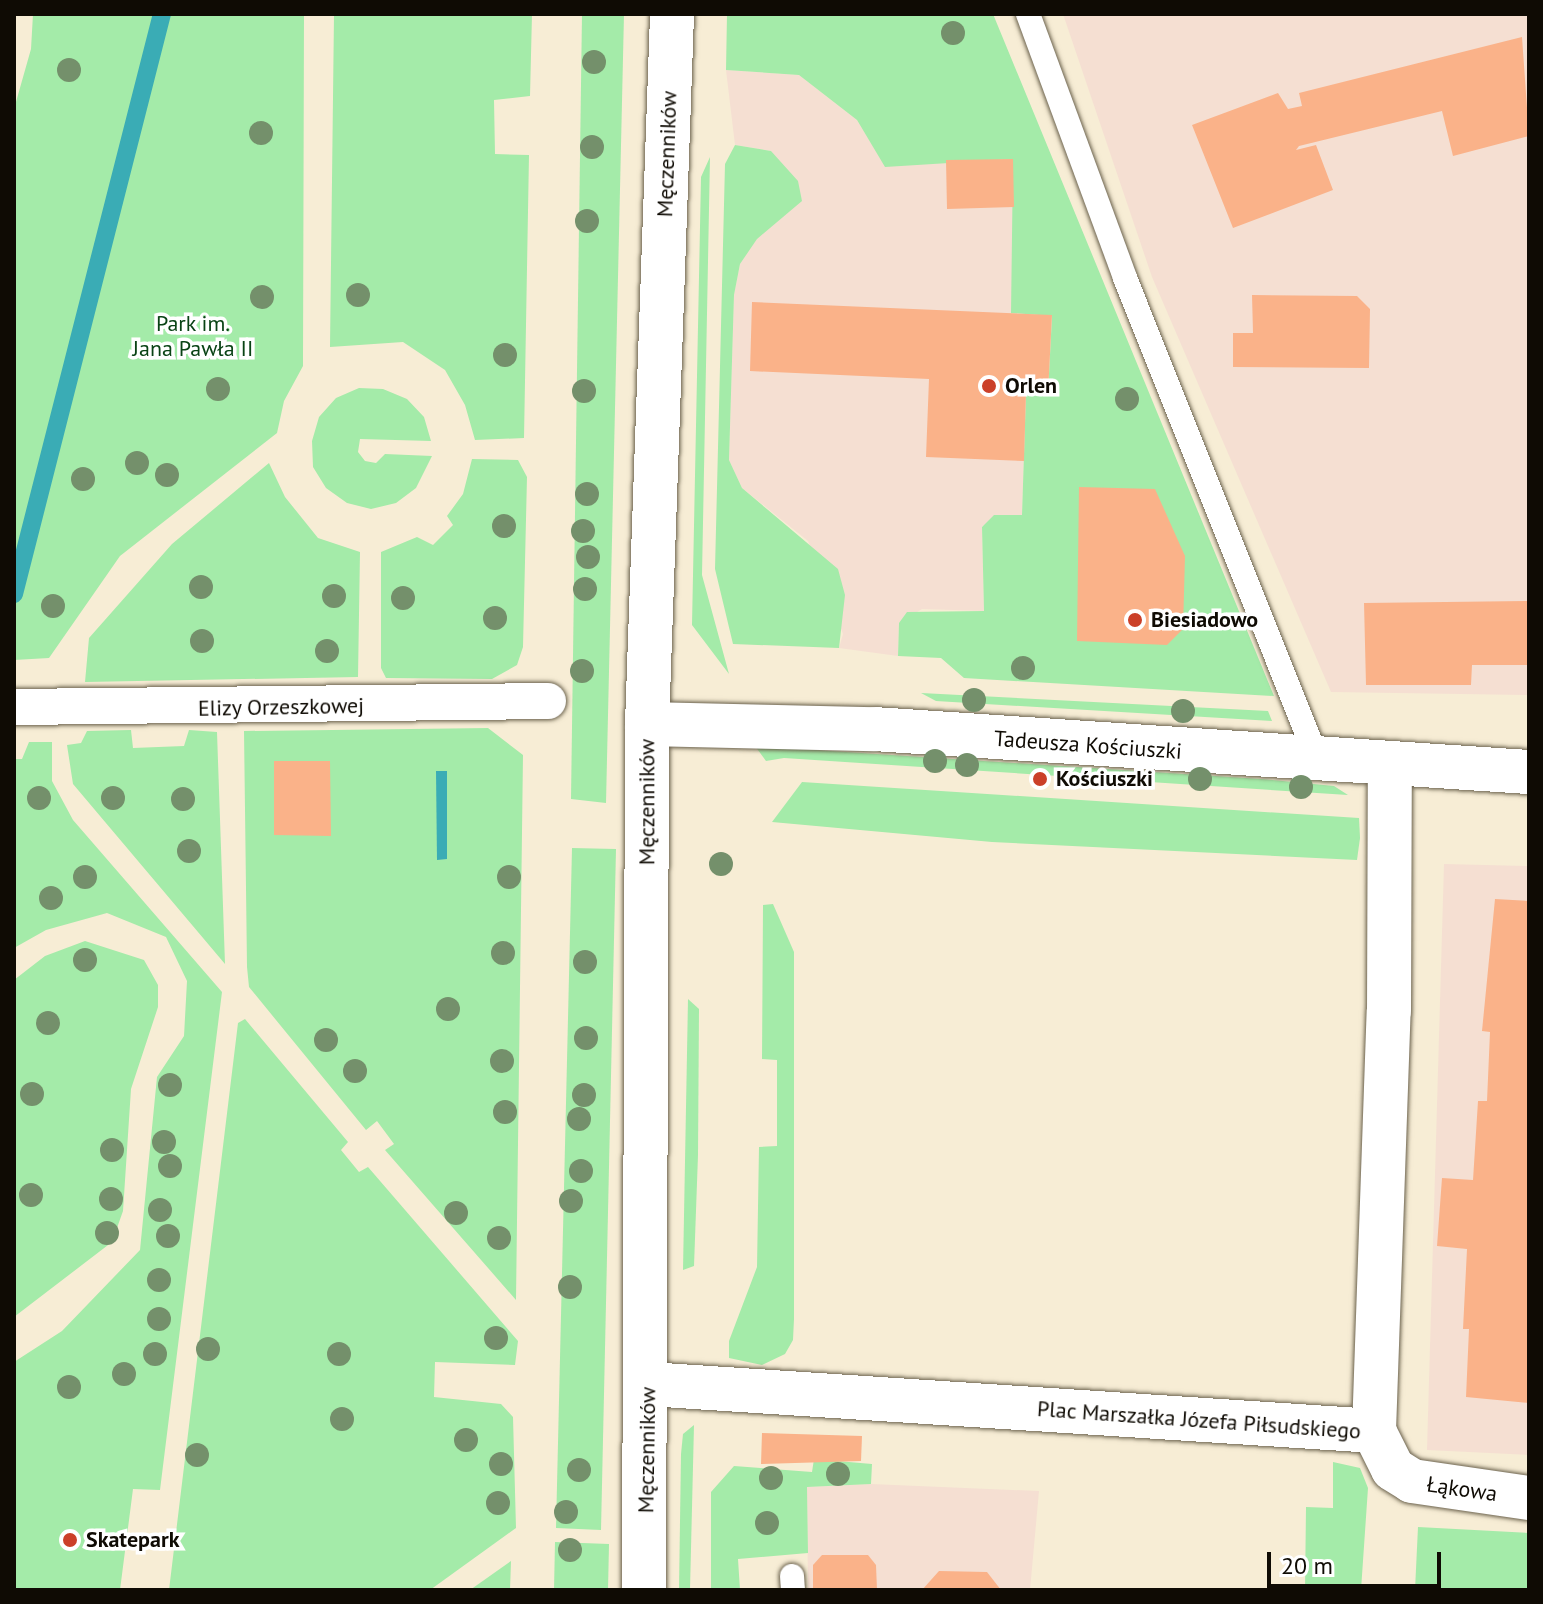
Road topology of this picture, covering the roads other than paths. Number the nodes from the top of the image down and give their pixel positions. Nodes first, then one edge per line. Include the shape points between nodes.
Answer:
1 (672, 14) edge
2 (1028, 14) edge
3 (548, 701) dead end
4 (14, 707) edge
5 (647, 724) junction
6 (1318, 761) junction
7 (1390, 765) junction
8 (1529, 772) edge
9 (648, 1384) junction
10 (1374, 1431) junction
11 (1529, 1498) edge
12 (644, 1590) edge

1 - 5 street, Męczenników
2 - 6 lane via 1125,278
3 - 4 street, Elizy Orzeszkowej
5 - 6 street, Tadeusza Kościuszki via 874,729
5 - 9 street, Męczenników
6 - 7 street, Tadeusza Kościuszki
7 - 8 street, Tadeusza Kościuszki
7 - 10 street, Plac Marszałka Józefa Piłsudskiego via 1389,1011
9 - 10 street, Plac Marszałka Józefa Piłsudskiego
9 - 12 street, Męczenników
10 - 11 street, Łąkowa via 1393,1469 1412,1481

